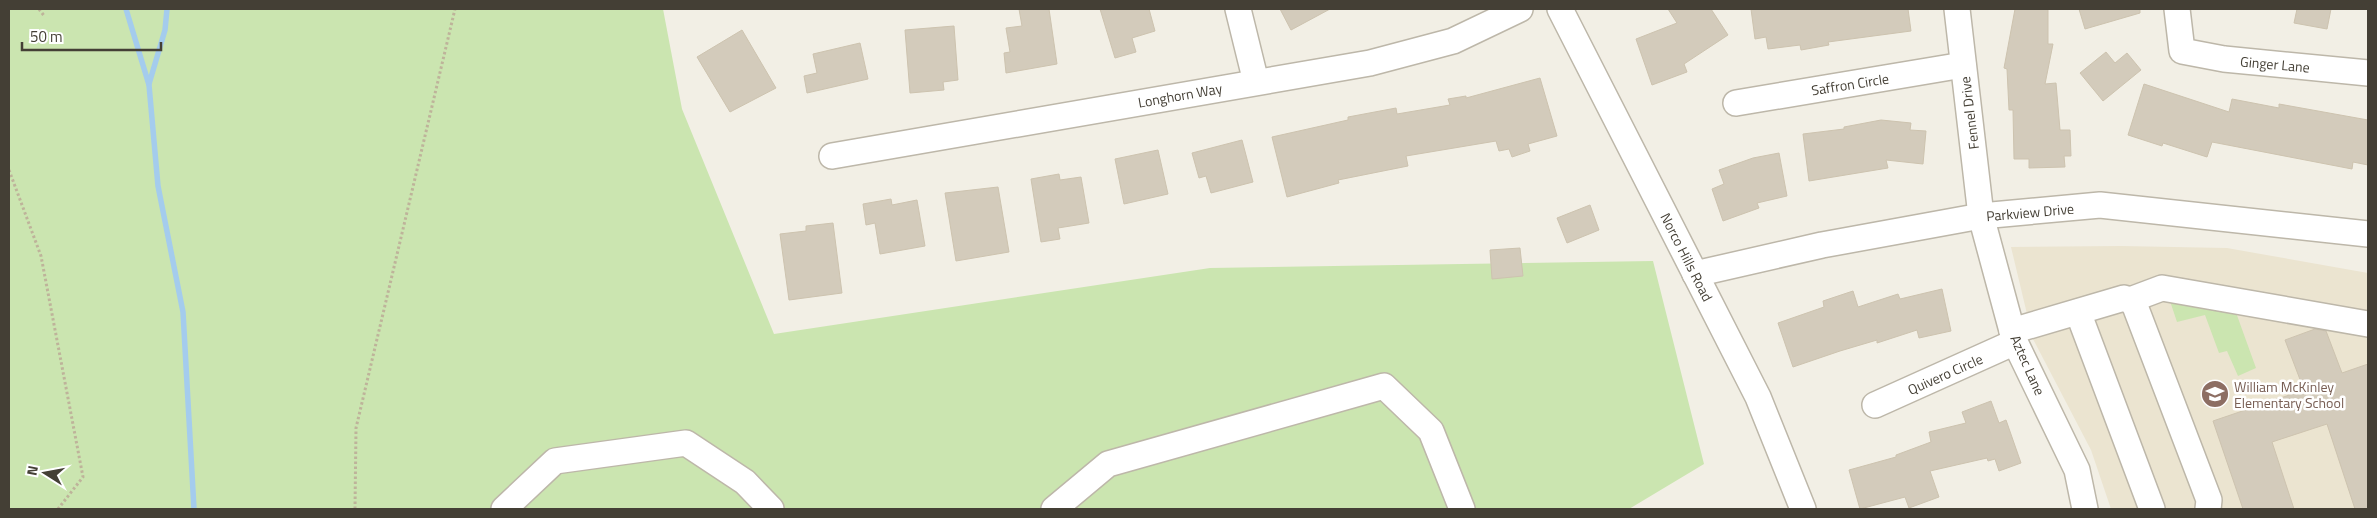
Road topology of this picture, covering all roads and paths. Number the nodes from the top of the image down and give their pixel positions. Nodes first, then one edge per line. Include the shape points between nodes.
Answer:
1 (39, 9) edge
2 (455, 9) edge
3 (1238, 9) edge
4 (1520, 9) edge
5 (1560, 9) edge
6 (1957, 9) edge
7 (2177, 9) edge
8 (45, 17) dead end
9 (1963, 65) junction
10 (2368, 73) edge
11 (1256, 82) junction
12 (1736, 103) dead end
13 (832, 156) dead end
14 (9, 170) edge
15 (1981, 216) junction
16 (2368, 234) edge
17 (1695, 274) junction
18 (2135, 309) junction
19 (2078, 312) junction
20 (2368, 324) edge
21 (2014, 337) junction
22 (1876, 405) dead end
23 (58, 509) edge
24 (355, 509) edge
25 (504, 509) edge
26 (771, 509) edge
27 (1054, 509) edge
28 (1462, 509) edge
29 (1803, 509) edge
30 (2085, 509) edge
31 (2152, 509) edge
32 (2208, 509) edge

1 - 8 path
2 - 24 path via 356,428
3 - 11 street
4 - 11 street, Longhorn Way via 1453,41 1370,63
5 - 17 street, Norco Hills Road
6 - 9 street, Fennel Drive
7 - 10 street, Ginger Lane via 2182,51 2224,59
9 - 12 street, Saffron Circle
9 - 15 street, Fennel Drive
11 - 13 street, Longhorn Way
14 - 23 path via 40,256 84,477
15 - 16 street, Parkview Drive via 2100,205
15 - 17 street, Parkview Drive via 1822,245
15 - 21 street, Aztec Lane
17 - 29 street, Norco Hills Road via 1758,397
18 - 19 street, Quivero Circle via 2124,298
18 - 20 street, Quivero Circle via 2162,288
18 - 32 street via 2209,500
19 - 21 street, Quivero Circle
19 - 31 street
21 - 22 street, Quivero Circle
21 - 30 street, Aztec Lane via 2077,470
25 - 26 street via 555,461 686,443 745,482
27 - 28 street via 1108,464 1384,386 1431,431

